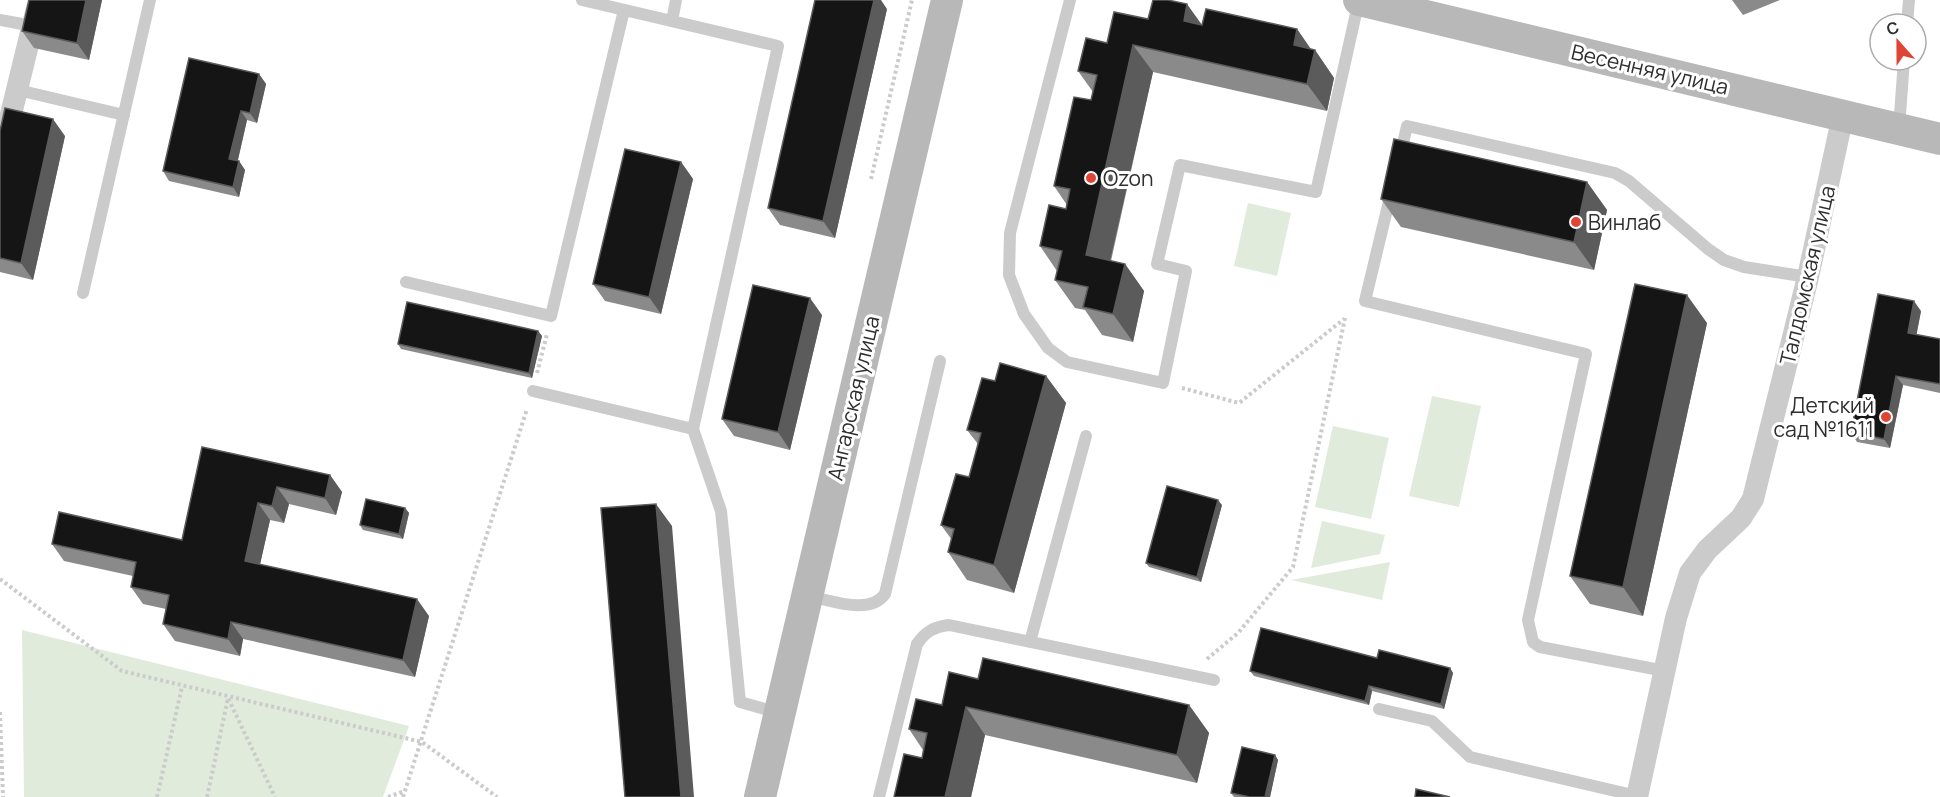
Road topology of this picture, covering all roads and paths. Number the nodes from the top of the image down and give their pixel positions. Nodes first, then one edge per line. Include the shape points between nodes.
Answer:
1 (39, 0) edge
2 (150, 0) edge
3 (582, 0) edge
4 (676, 0) edge
5 (947, 0) edge
6 (1070, 0) edge
7 (1359, 0) edge
8 (1399, 5) edge
9 (624, 10) junction
10 (0, 20) edge
11 (672, 21) junction
12 (33, 26) junction
13 (1903, 72) edge
14 (18, 90) junction
15 (124, 115) junction
16 (1843, 115) junction
17 (1899, 129) junction
18 (1940, 139) edge
19 (0, 159) edge
20 (1808, 277) junction
21 (406, 282) dead end
22 (83, 293) dead end
23 (1365, 301) junction
24 (551, 316) junction
25 (1345, 318) junction
26 (940, 361) dead end
27 (1162, 383) junction
28 (533, 391) junction
29 (693, 429) junction
30 (1086, 436) dead end
31 (0, 579) edge
32 (806, 595) junction
33 (1030, 642) junction
34 (1665, 670) junction
35 (1188, 675) junction
36 (1214, 680) dead end
37 (182, 686) junction
38 (228, 698) junction
39 (1379, 709) dead end
40 (0, 712) edge
41 (779, 713) junction
42 (0, 722) edge
43 (422, 742) junction
44 (405, 791) junction
45 (1637, 796) edge
46 (3, 797) edge
47 (157, 797) edge
48 (207, 797) edge
49 (275, 797) edge
50 (388, 797) edge
51 (403, 797) edge
52 (497, 797) edge
53 (760, 797) edge
54 (879, 797) edge

1 - 12 street
2 - 15 lane
3 - 9 lane
4 - 11 lane
5 - 32 street, Ангарская улица
6 - 27 lane via 1010,233 1009,274 1024,314 1048,348 1068,362
7 - 8 street, Весенняя улица
7 - 27 lane via 1317,192 1180,165 1157,264 1186,271
8 - 16 street, Весенняя улица
9 - 11 lane
9 - 24 lane
10 - 12 lane
11 - 29 lane via 778,46
12 - 14 street
13 - 17 lane
14 - 15 lane
14 - 19 street
15 - 22 lane
16 - 17 street, Весенняя улица
16 - 20 street, Талдомская улица
17 - 18 street, Весенняя улица
20 - 23 lane via 1724,260 1615,173 1407,126
20 - 34 street, Талдомская улица via 1753,499 1741,518 1707,550 1690,573
21 - 24 lane
23 - 25 path
23 - 34 lane via 1586,354 1528,620 1529,631 1540,648
24 - 28 path
25 - 27 path via 1239,403
25 - 35 path via 1293,567 1238,633
26 - 32 lane via 885,594 879,602 866,606
28 - 29 lane
28 - 43 path
29 - 41 lane via 721,511 740,702
30 - 33 lane
31 - 37 path via 122,671
32 - 41 street, Ангарская улица
33 - 35 lane
33 - 54 lane via 949,625 925,633 917,644
34 - 45 street, Талдомская улица
35 - 36 lane
37 - 38 path
37 - 47 path
38 - 43 path
38 - 48 path
38 - 49 path
39 - 45 lane via 1432,721 1470,757
40 - 42 path
41 - 53 street, Ангарская улица
42 - 46 path
43 - 44 path
43 - 52 path
44 - 50 path
44 - 51 path

